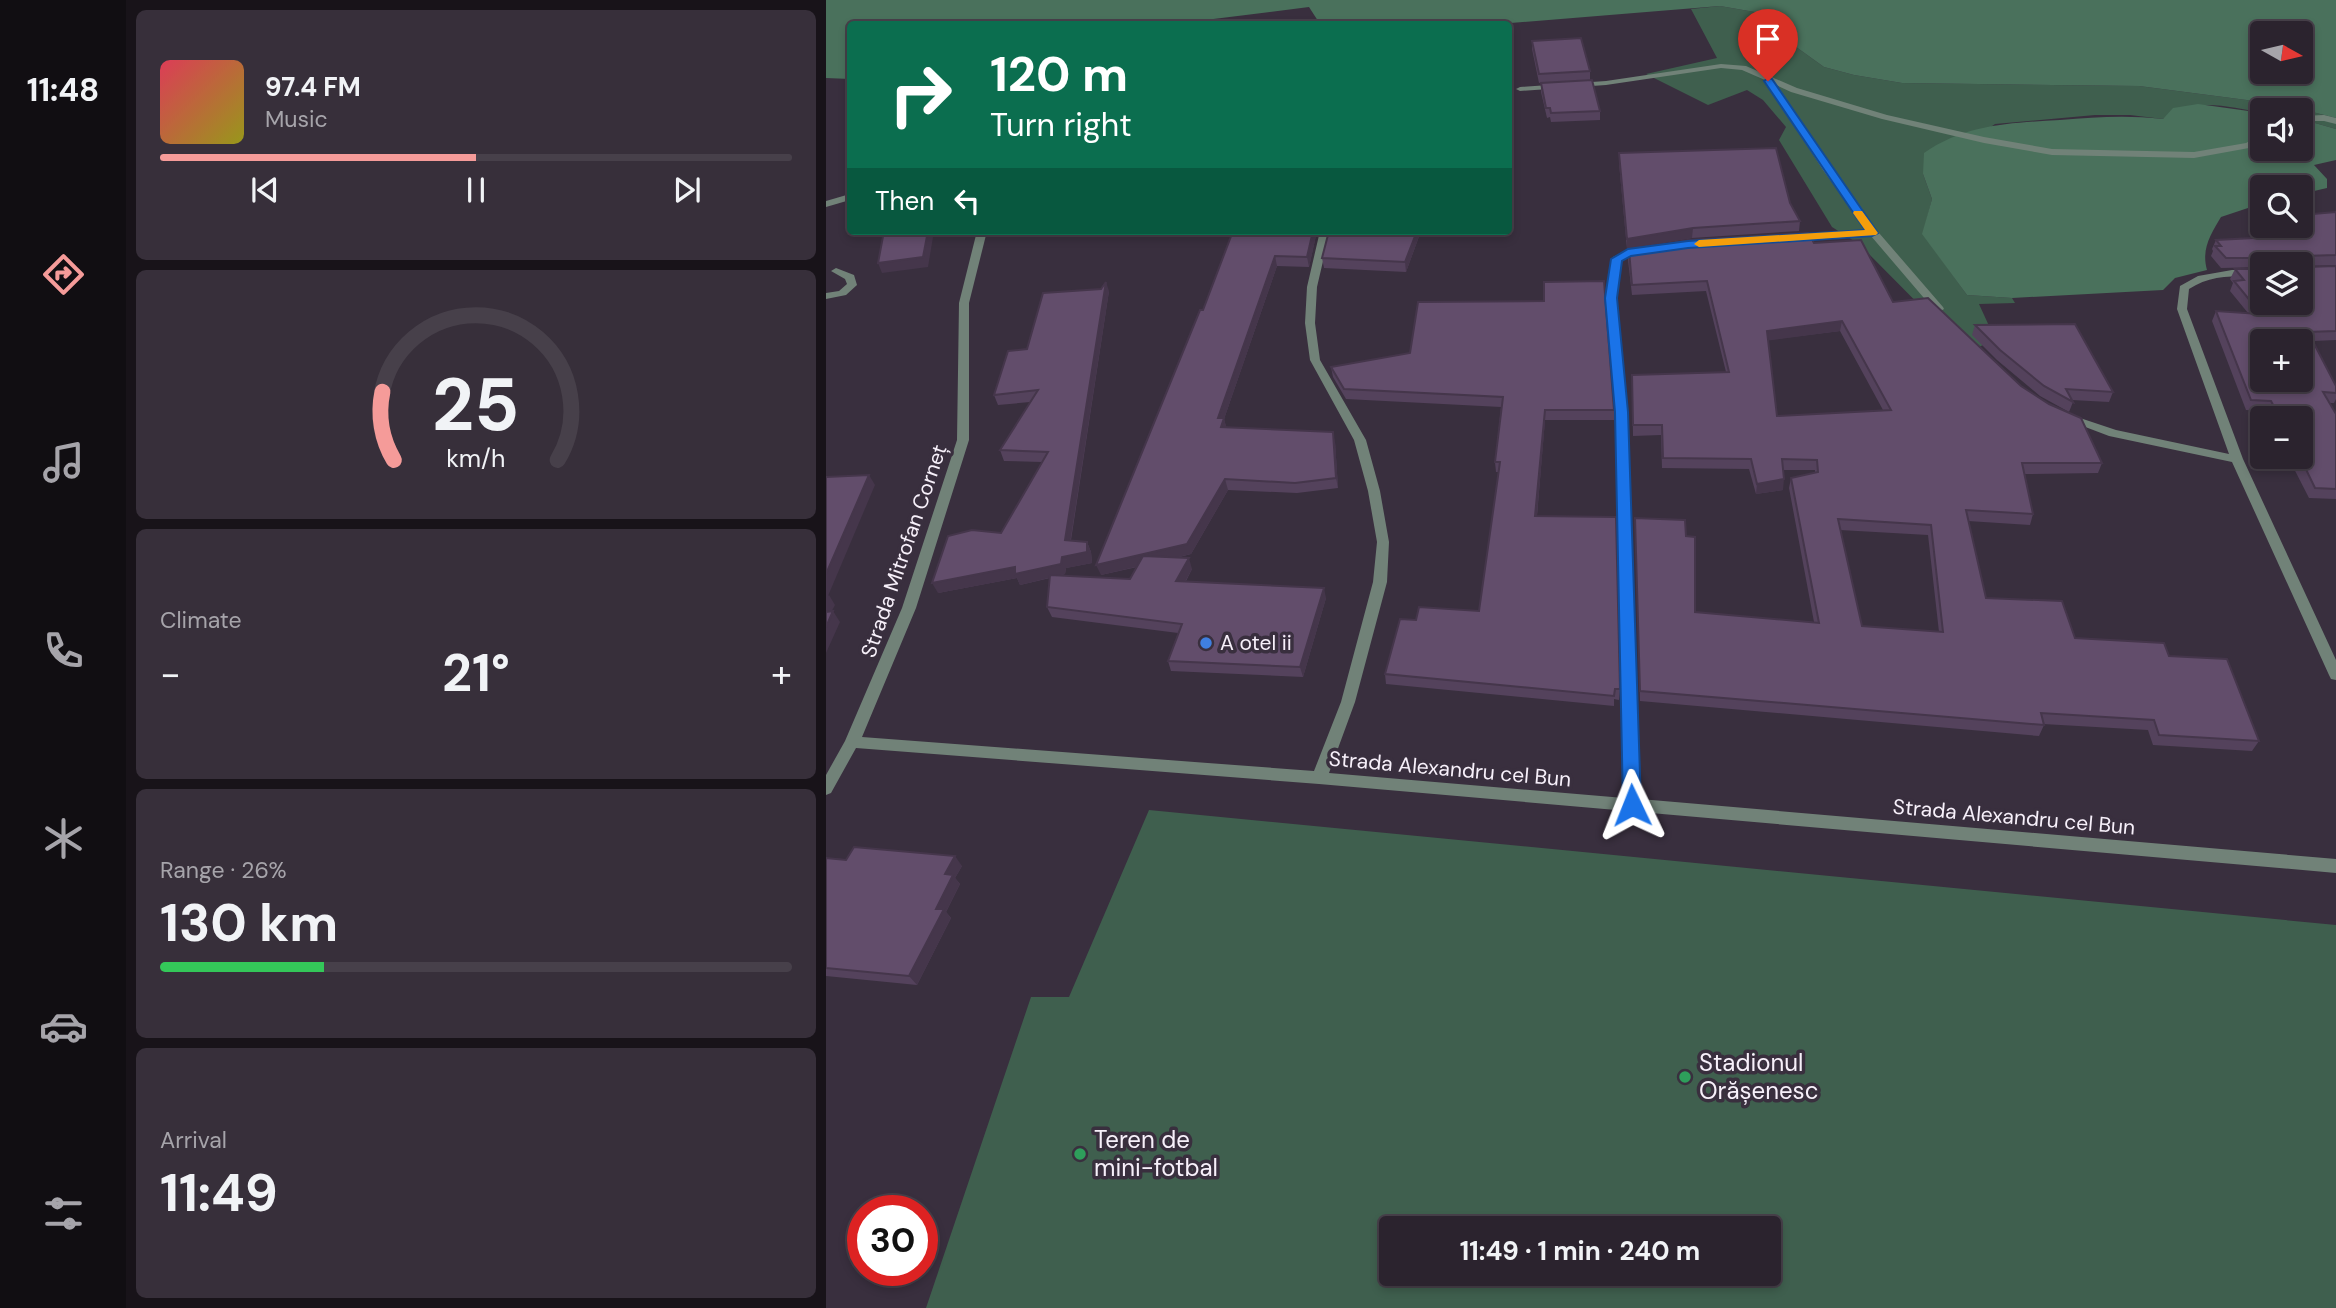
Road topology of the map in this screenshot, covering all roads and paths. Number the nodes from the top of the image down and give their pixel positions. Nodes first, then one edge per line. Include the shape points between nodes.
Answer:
1 (1768, 81) junction
2 (1520, 89) dead end
3 (2313, 118) edge
4 (2336, 121) edge
5 (2250, 144) edge
6 (847, 198) edge
7 (826, 204) edge
8 (1872, 233) junction
9 (981, 235) edge
10 (1324, 235) edge
11 (1782, 238) edge
12 (1663, 247) edge
13 (836, 271) dead end
14 (2250, 273) edge
15 (826, 296) edge
16 (1945, 316) edge
17 (2055, 411) edge
18 (2237, 459) junction
19 (2336, 675) edge
20 (852, 742) junction
21 (1319, 778) junction
22 (826, 789) edge
23 (1632, 805) junction
24 (2336, 866) edge

1 - 2 street via 1743,68 1721,66 1606,83
1 - 5 street via 1885,117 2052,152 2194,155
1 - 8 street
3 - 4 street
6 - 7 street
8 - 11 street
8 - 16 street
9 - 20 street, Strada Mitrofan Corneț via 964,303 963,440 909,608
10 - 21 street via 1312,287 1315,360 1360,440 1382,542 1380,582 1349,702
12 - 23 street via 1616,259 1611,298 1622,412
13 - 15 street via 850,277 852,285
14 - 18 street via 2195,279 2184,288 2182,309
17 - 18 street via 2113,433
18 - 19 street
20 - 21 street, Strada Alexandru cel Bun
20 - 22 street, Strada Mitrofan Corneț
21 - 23 street, Strada Alexandru cel Bun
23 - 24 street, Strada Alexandru cel Bun

